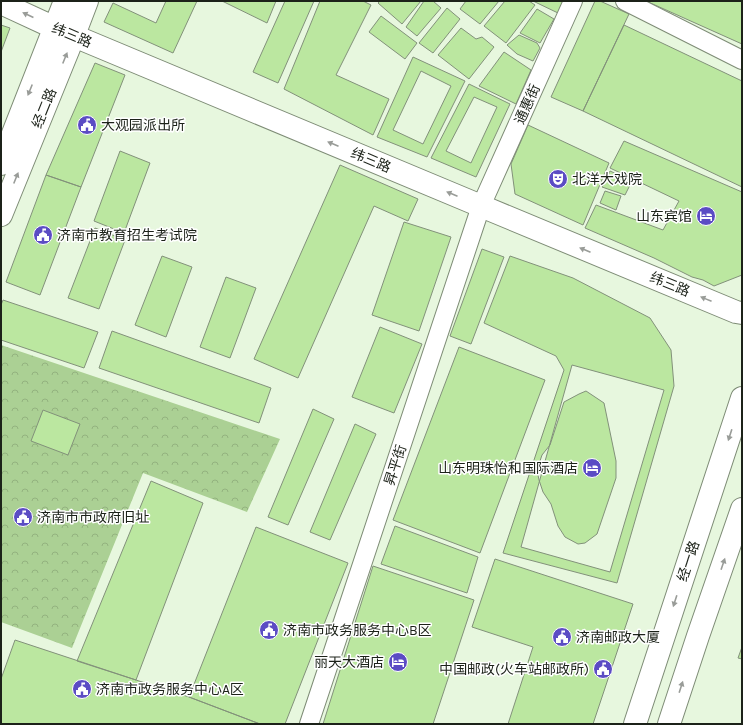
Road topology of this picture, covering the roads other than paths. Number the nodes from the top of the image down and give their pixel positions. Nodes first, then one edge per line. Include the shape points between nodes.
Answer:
1 (65, 1) edge
2 (86, 1) edge
3 (573, 1) edge
4 (625, 1) edge
5 (1, 2) edge
6 (64, 32) junction
7 (742, 60) edge
8 (1, 164) edge
9 (481, 206) junction
10 (1, 215) edge
11 (742, 313) edge
12 (742, 398) edge
13 (742, 509) edge
14 (309, 724) edge
15 (635, 724) edge
16 (669, 724) edge

1 - 6 street, 经二路
2 - 6 street, 经二路
3 - 9 street, 通惠街
4 - 7 street
6 -> 5 street, 纬三路
6 -> 8 street, 经二路
9 -> 6 street, 纬三路
10 -> 6 street, 经二路
11 -> 9 street, 纬三路
9 - 14 street, 昇平街
12 -> 15 street, 经一路
16 -> 13 street

